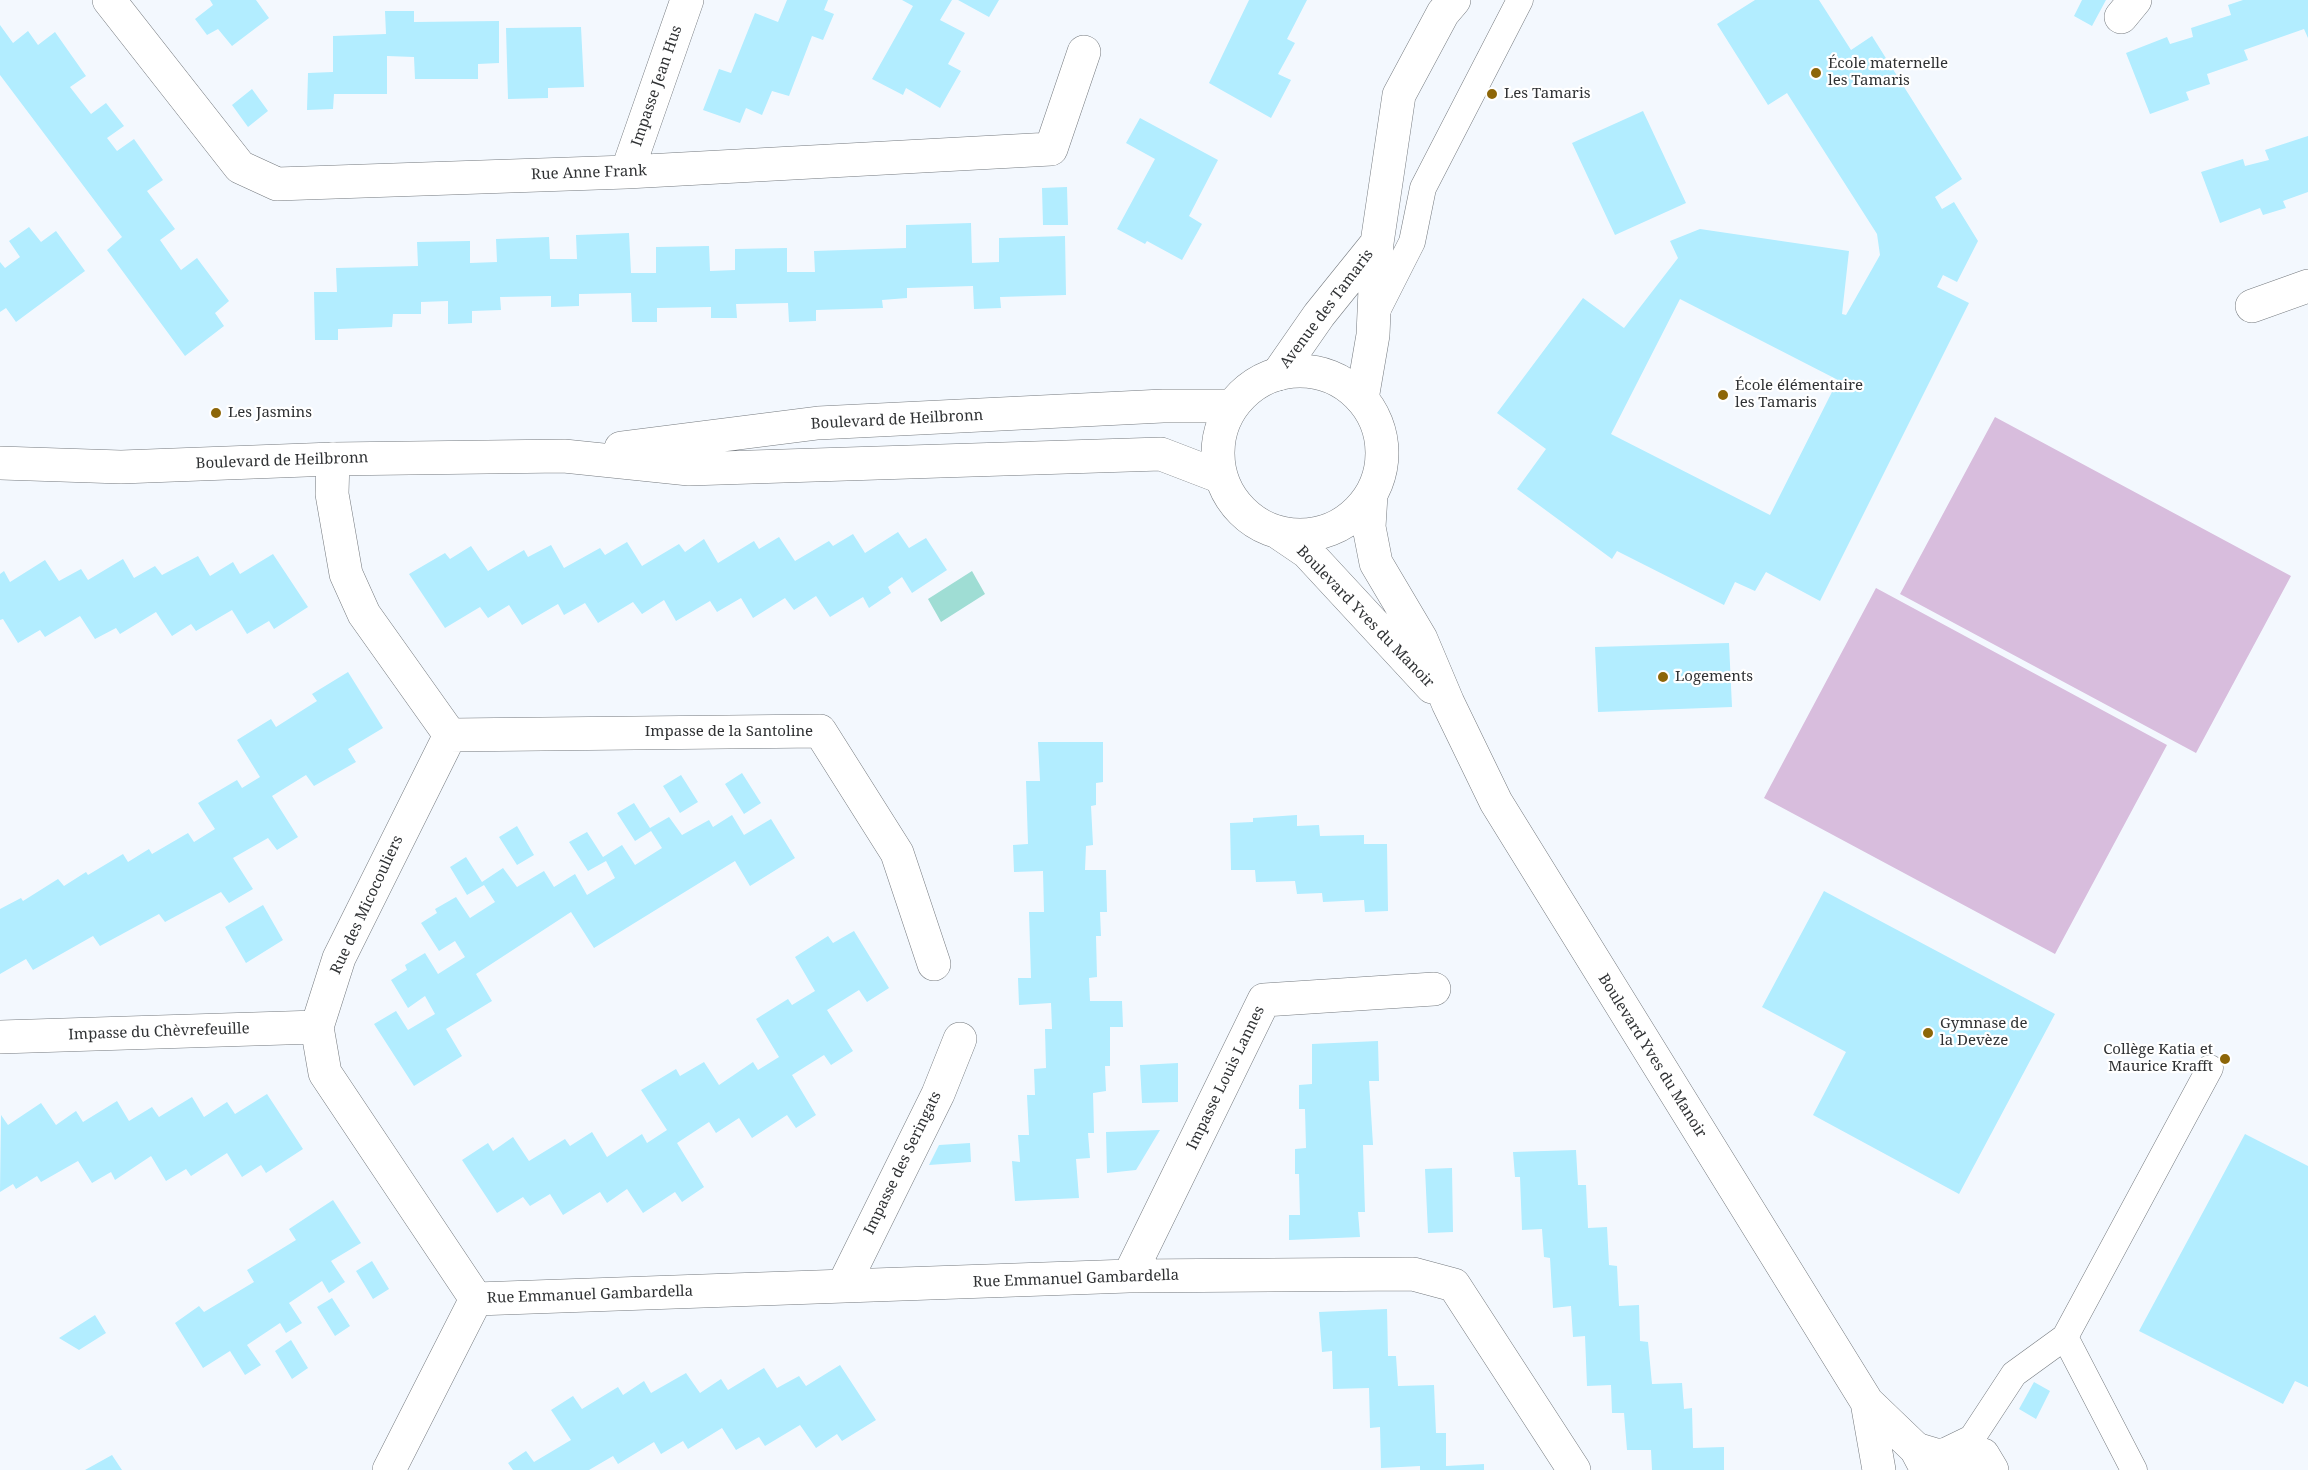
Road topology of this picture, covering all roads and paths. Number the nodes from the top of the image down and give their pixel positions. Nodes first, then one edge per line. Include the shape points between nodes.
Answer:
1 (109, 0) edge
2 (687, 0) edge
3 (1454, 0) edge
4 (1520, 0) edge
5 (1084, 52) dead end
6 (627, 172) junction
7 (1377, 243) junction
8 (2308, 286) edge
9 (2252, 306) dead end
10 (1374, 316) junction
11 (1278, 374) junction
12 (1362, 399) junction
13 (1232, 406) junction
14 (564, 456) junction
15 (333, 459) junction
16 (0, 463) edge
17 (1221, 477) junction
18 (1371, 495) junction
19 (1279, 533) junction
20 (1448, 703) junction
21 (450, 735) junction
22 (934, 964) dead end
23 (1434, 989) dead end
24 (317, 1027) junction
25 (0, 1037) edge
26 (960, 1039) dead end
27 (2210, 1068) dead end
28 (1129, 1276) junction
29 (843, 1286) junction
30 (476, 1299) junction
31 (2065, 1337) junction
32 (1867, 1402) junction
33 (1926, 1458) edge
34 (1988, 1462) edge
35 (389, 1470) edge
36 (1574, 1470) edge
37 (1879, 1470) edge
38 (2134, 1470) edge

1 - 6 street, Rue Anne Frank via 240,167 277,184
2 - 6 street, Impasse Jean Hus
3 - 7 street, Avenue des Tamaris via 1443,13 1399,95
4 - 10 lane via 1423,188 1412,242
5 - 6 street, Rue Anne Frank via 1051,149
7 - 10 street, Avenue des Tamaris
7 - 11 street, Avenue des Tamaris
8 - 9 street
10 - 12 street, Avenue des Tamaris
11 - 12 street via 1300,371 1323,375 1345,384
11 - 13 street via 1252,386
12 - 18 street via 1372,413 1382,446 1382,463
13 - 14 street, Boulevard de Heilbronn via 818,423
13 - 17 street via 1218,441
14 - 15 street, Boulevard de Heilbronn
14 - 17 street, Boulevard de Heilbronn via 689,469 1161,454
15 - 16 street, Boulevard de Heilbronn via 121,467
15 - 21 street via 332,494 346,574 364,615
17 - 19 street via 1229,496 1243,513
18 - 19 street via 1347,521 1332,529 1297,536
18 - 20 street, Boulevard Yves du Manoir via 1369,527 1376,563 1421,639
19 - 20 street, Boulevard Yves du Manoir via 1307,552
20 - 32 street, Boulevard Yves du Manoir via 1496,802
21 - 22 street, Impasse de la Santoline via 820,731 897,853
21 - 24 street, Rue des Micocouliers via 339,958
23 - 28 street, Impasse Louis Lannes via 1264,1000
24 - 25 street, Impasse du Chèvrefeuille
24 - 30 street, Rue des Micocouliers via 325,1072
26 - 29 street, Impasse des Seringats via 938,1094
27 - 31 lane
28 - 29 street, Rue Emmanuel Gambardella
28 - 36 street, Rue Emmanuel Gambardella via 1413,1274 1454,1285
29 - 30 street, Rue Emmanuel Gambardella
30 - 35 street
31 - 33 lane via 2014,1374 1972,1438
31 - 38 lane
32 - 33 street, Boulevard Yves du Manoir
32 - 37 street, Boulevard Yves du Manoir
33 - 34 street

